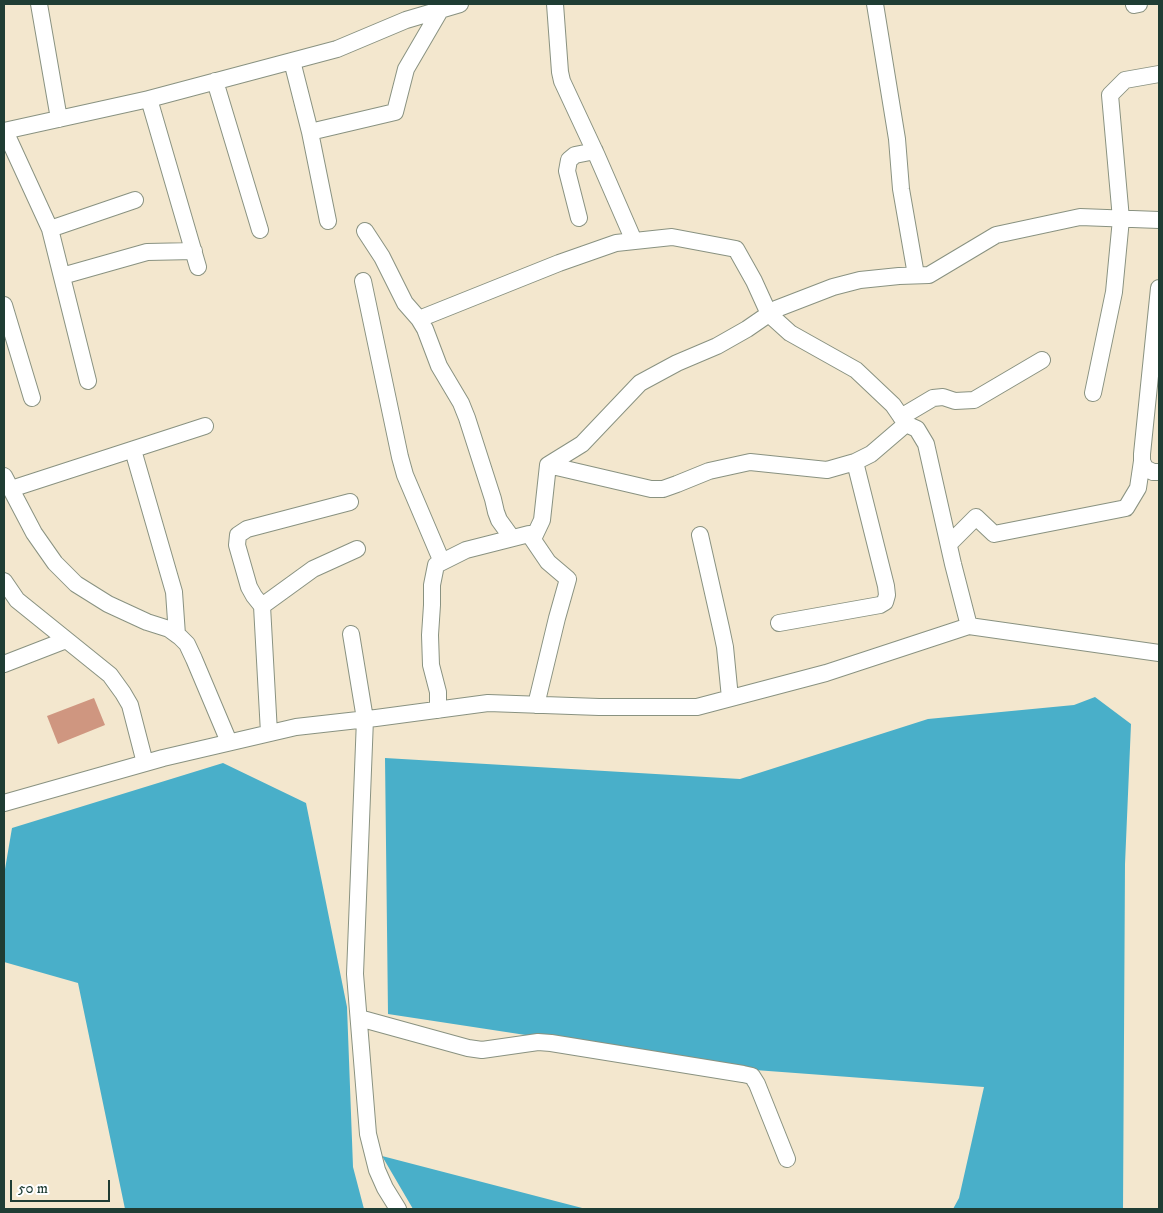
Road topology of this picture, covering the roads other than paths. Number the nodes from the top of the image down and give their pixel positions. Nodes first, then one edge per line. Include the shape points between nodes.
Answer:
1 (39, 4) edge
2 (460, 4) edge
3 (555, 4) edge
4 (875, 4) edge
5 (440, 9) junction
6 (292, 61) junction
7 (1159, 74) edge
8 (216, 81) junction
9 (148, 99) junction
10 (59, 119) junction
11 (4, 131) edge
12 (310, 132) junction
13 (595, 151) junction
14 (135, 200) dead end
15 (579, 218) dead end
16 (1122, 219) junction
17 (1159, 220) edge
18 (328, 221) dead end
19 (50, 229) junction
20 (260, 230) dead end
21 (365, 231) dead end
22 (634, 241) junction
23 (194, 250) junction
24 (198, 267) dead end
25 (916, 275) junction
26 (62, 276) junction
27 (363, 282) dead end
28 (1159, 288) edge
29 (4, 305) edge
30 (769, 314) junction
31 (419, 319) junction
32 (1042, 360) dead end
33 (88, 381) dead end
34 (1093, 393) dead end
35 (32, 398) dead end
36 (903, 420) junction
37 (205, 426) dead end
38 (133, 450) junction
39 (855, 462) junction
40 (1142, 462) junction
41 (548, 465) junction
42 (1159, 472) edge
43 (7, 482) edge
44 (350, 502) dead end
45 (700, 535) dead end
46 (512, 538) junction
47 (533, 539) junction
48 (949, 544) junction
49 (357, 549) dead end
50 (442, 562) junction
51 (4, 581) edge
52 (262, 606) junction
53 (779, 623) dead end
54 (969, 626) junction
55 (351, 634) dead end
56 (177, 635) junction
57 (66, 640) junction
58 (1159, 653) edge
59 (4, 664) edge
60 (730, 698) junction
61 (536, 705) junction
62 (438, 710) junction
63 (366, 719) junction
64 (269, 733) junction
65 (228, 742) junction
66 (146, 763) junction
67 (4, 803) edge
68 (359, 1018) junction
69 (787, 1159) dead end
70 (398, 1209) edge

1 - 10 street
2 - 5 street
3 - 13 street via 562,81
4 - 25 street via 898,139 901,189
5 - 6 street via 338,49
5 - 12 street via 406,69 395,112
6 - 8 street
6 - 12 street
7 - 16 street via 1126,80 1110,95
8 - 9 street
8 - 20 street
9 - 10 street
9 - 23 street
10 - 11 street
11 - 19 street
12 - 18 street
13 - 15 street via 575,155 569,160 568,170
13 - 22 street
14 - 19 street
16 - 17 street
16 - 25 street via 1080,217 996,235 929,275
16 - 34 street via 1114,292
19 - 26 street
21 - 31 street via 405,303
22 - 30 street via 672,237 736,250
22 - 31 street via 616,243 559,263
23 - 24 street
23 - 26 street via 146,252
25 - 30 street via 860,280 833,287
26 - 33 street
27 - 50 street via 405,475
28 - 40 street
29 - 35 street
30 - 36 street via 790,333 856,370 893,405
30 - 41 street via 717,346 640,383 582,444
31 - 46 street via 439,366 467,418 499,520
32 - 36 street via 974,400 933,398
36 - 39 street via 871,454
36 - 48 street via 918,429 926,444
37 - 38 street
38 - 43 street
38 - 56 street via 174,592
39 - 41 street via 828,470 750,462 709,471 663,489
39 - 53 street via 886,586 885,602
40 - 42 street via 1145,468
40 - 48 street via 1138,488 1126,508 994,534 976,517
41 - 47 street via 542,520
43 - 56 street via 34,533 55,563 76,584 108,604 169,628
44 - 52 street via 247,529 238,535 237,545 249,587
45 - 60 street via 725,647
46 - 47 street via 529,534
46 - 50 street via 466,550
47 - 61 street via 548,562 568,579
48 - 54 street
49 - 52 street via 313,569
50 - 62 street via 436,565 432,584 430,635
51 - 57 street via 17,600
52 - 64 street
54 - 58 street
54 - 60 street via 826,673
55 - 63 street
56 - 65 street via 194,659
57 - 59 street
57 - 66 street via 110,675 123,693 130,705
60 - 61 street via 696,707
61 - 62 street via 488,703
62 - 63 street
63 - 64 street
63 - 68 street via 355,974
64 - 65 street
65 - 66 street
66 - 67 street
68 - 69 street via 468,1048 482,1050 551,1043 752,1076
68 - 70 street via 368,1134 384,1188

